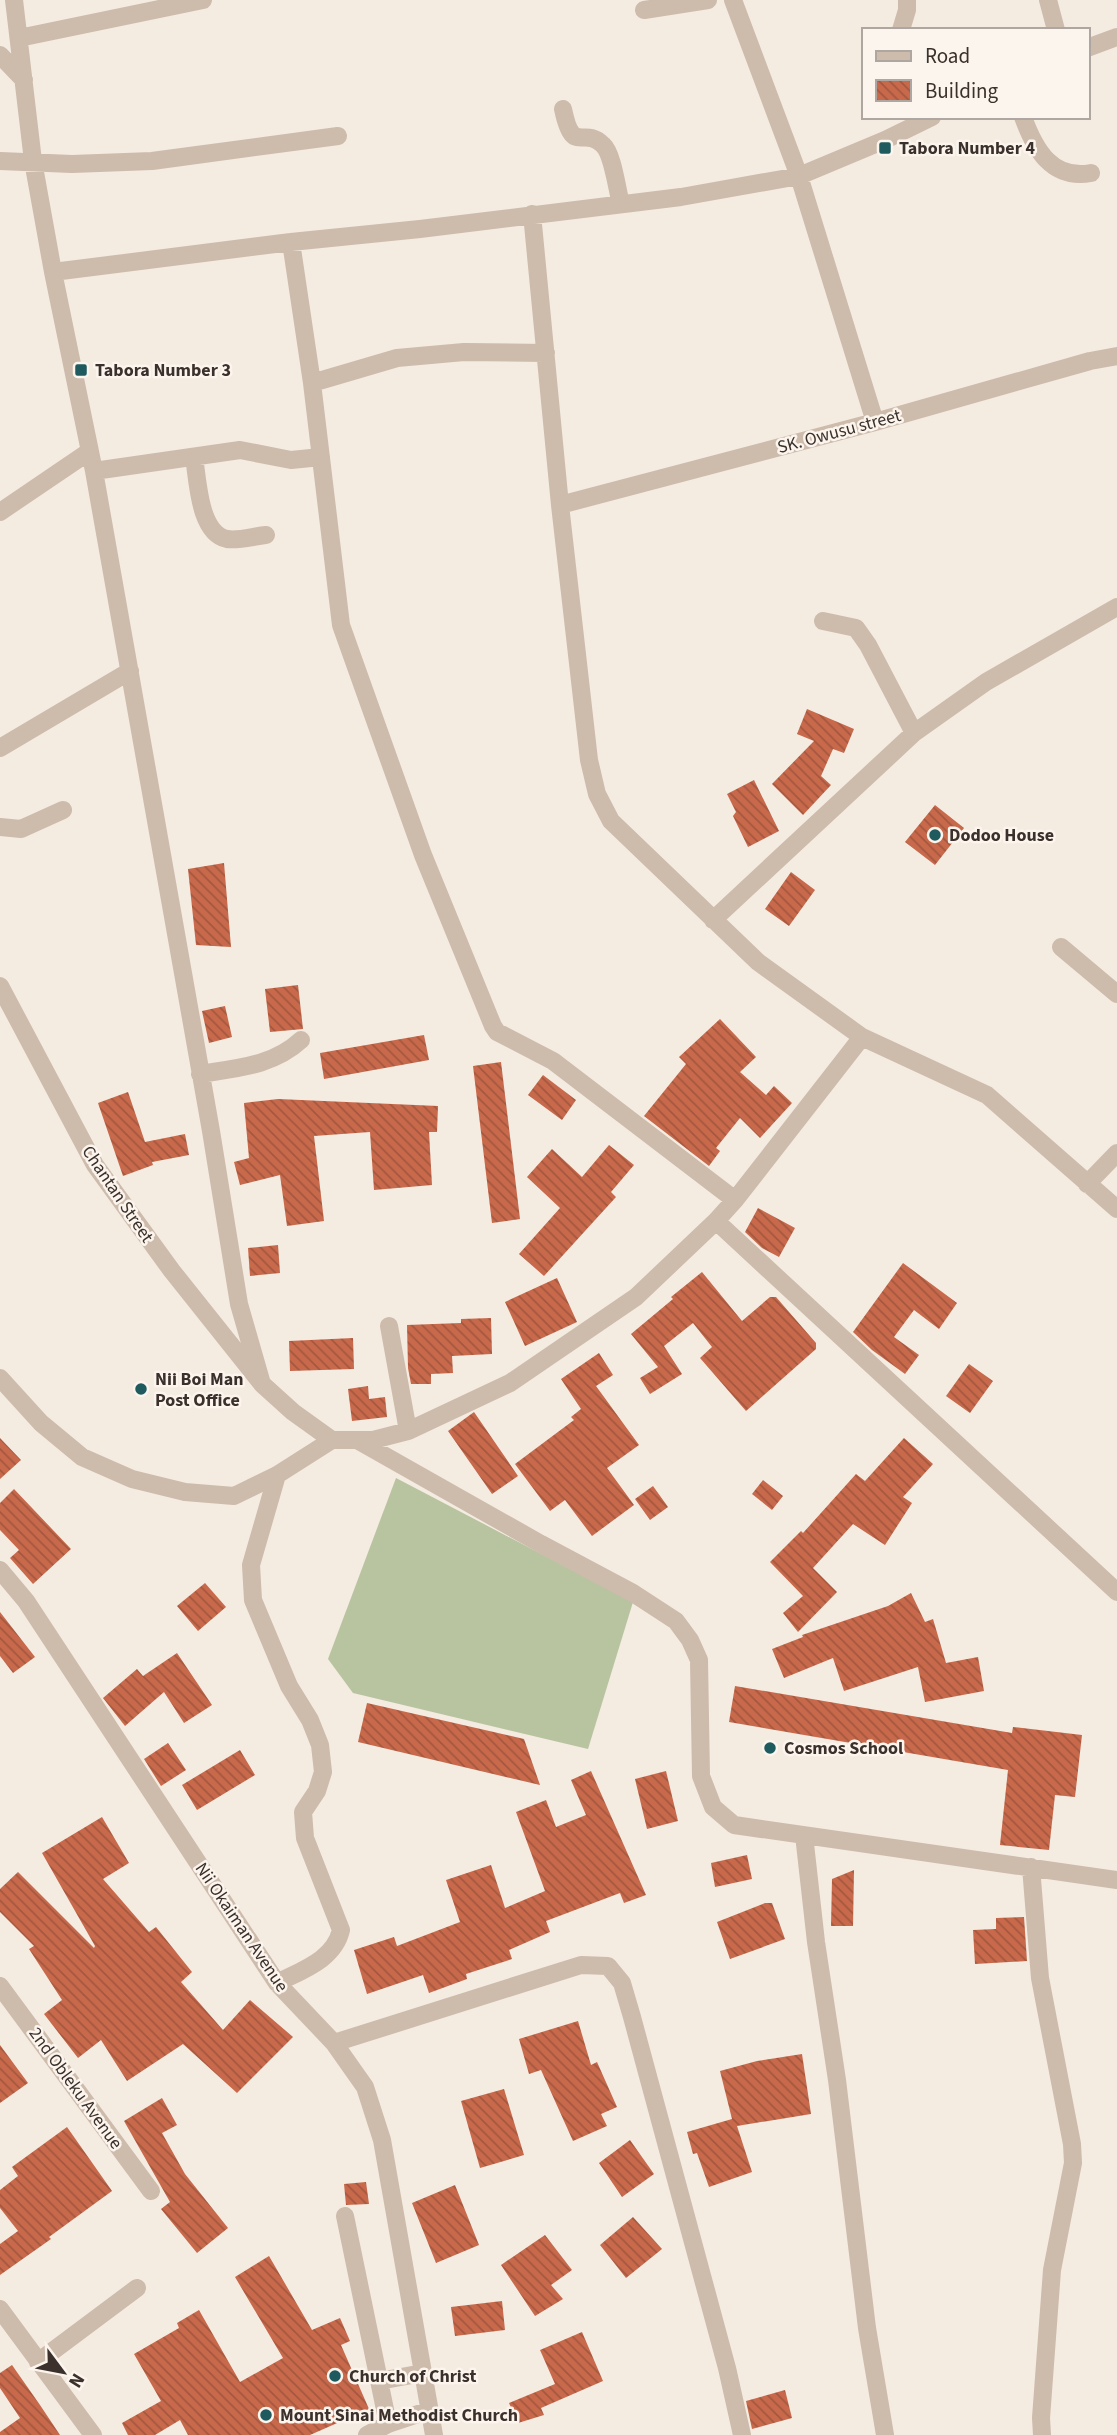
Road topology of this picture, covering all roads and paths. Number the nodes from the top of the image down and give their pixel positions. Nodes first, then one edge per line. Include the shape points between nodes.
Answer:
1 (14, 0) edge
2 (203, 0) edge
3 (708, 0) edge
4 (733, 0) edge
5 (907, 0) edge
6 (1048, 0) edge
7 (644, 10) dead end
8 (902, 28) edge
9 (1055, 28) edge
10 (1117, 37) edge
11 (19, 38) junction
12 (1089, 47) edge
13 (0, 55) edge
14 (24, 80) junction
15 (563, 109) dead end
16 (1024, 119) edge
17 (907, 123) edge
18 (338, 136) dead end
19 (0, 161) edge
20 (33, 161) junction
21 (1091, 173) dead end
22 (799, 176) junction
23 (621, 204) junction
24 (532, 214) junction
25 (291, 242) junction
26 (53, 272) junction
27 (546, 353) junction
28 (1117, 356) edge
29 (312, 383) junction
30 (875, 422) junction
31 (90, 452) junction
32 (194, 457) junction
33 (321, 457) junction
34 (94, 471) junction
35 (560, 505) junction
36 (0, 512) edge
37 (266, 535) dead end
38 (1117, 607) edge
39 (823, 621) dead end
40 (130, 671) junction
41 (914, 733) junction
42 (0, 748) edge
43 (63, 810) dead end
44 (0, 827) edge
45 (713, 920) junction
46 (1061, 947) dead end
47 (0, 986) edge
48 (1117, 994) edge
49 (862, 1037) junction
50 (301, 1040) dead end
51 (200, 1074) junction
52 (1117, 1153) edge
53 (1087, 1184) junction
54 (735, 1200) junction
55 (1117, 1209) edge
56 (716, 1221) junction
57 (389, 1326) dead end
58 (0, 1378) edge
59 (262, 1384) junction
60 (408, 1431) junction
61 (332, 1440) junction
62 (356, 1440) junction
63 (277, 1475) junction
64 (0, 1570) edge
65 (1117, 1592) edge
66 (804, 1835) junction
67 (1031, 1867) junction
68 (1117, 1880) edge
69 (277, 1983) junction
70 (0, 1986) edge
71 (334, 2043) junction
72 (151, 2191) dead end
73 (345, 2216) dead end
74 (137, 2288) dead end
75 (0, 2309) edge
76 (38, 2362) junction
77 (423, 2373) junction
78 (379, 2381) junction
79 (430, 2410) junction
80 (388, 2424) junction
81 (93, 2435) edge
82 (367, 2435) edge
83 (434, 2435) edge
84 (742, 2435) edge
85 (885, 2435) edge
86 (1042, 2435) edge

1 - 11 street
2 - 11 street
3 - 7 street
4 - 22 street
5 - 8 street
6 - 9 street
10 - 12 street
11 - 14 street
13 - 14 street
14 - 20 street
15 - 23 street via 571,135 594,139 608,151
16 - 21 street via 1042,157 1076,176
17 - 22 street
18 - 20 street via 152,161
19 - 20 street
20 - 26 street
22 - 23 street
22 - 30 street
23 - 24 street
24 - 25 street
24 - 27 street
25 - 26 street
25 - 29 street
26 - 31 street
27 - 29 street via 464,352 397,358
27 - 35 street
28 - 30 street, SK. Owusu street
29 - 33 street
30 - 35 street, SK. Owusu street
31 - 34 street
31 - 36 street
32 - 33 street via 240,450 290,460
32 - 34 street
32 - 37 street via 211,530 235,539
33 - 54 street via 341,625 422,855 493,1026 553,1060
34 - 40 street
35 - 45 street via 589,760 597,794 611,821
38 - 41 street via 986,682
39 - 41 street via 856,628
40 - 42 street
40 - 51 street
41 - 45 street
43 - 44 street via 21,829
45 - 49 street via 758,962
46 - 48 street
47 - 59 street, Chantan Street via 95,1165
49 - 53 street via 986,1094
49 - 54 street
50 - 51 street via 269,1061
51 - 59 street via 239,1304
52 - 53 street
53 - 55 street
54 - 56 street
56 - 60 street via 636,1297 510,1383
56 - 65 street
57 - 60 street
58 - 63 street via 41,1423 82,1457 132,1479 185,1492 234,1496
59 - 61 street, Chantan Street
60 - 62 street
61 - 62 street
61 - 63 street
62 - 66 street via 676,1621 699,1660 701,1776 713,1807 734,1825
63 - 69 street via 251,1565 253,1600 320,1745 323,1772 303,1812 305,1838 341,1930 328,1955
64 - 69 street, Nii Okaiman Avenue via 83,1685
66 - 67 street
66 - 85 street via 867,2329
67 - 68 street
67 - 86 street via 1040,1978 1073,2163 1052,2270
69 - 71 street, Nii Okaiman Avenue
70 - 72 street, 2nd Obleku Avenue
71 - 77 street, Nii Okaiman Avenue via 365,2087 382,2140
71 - 84 street via 582,1965 608,1966 622,1983 632,2017
73 - 78 street
74 - 76 street
75 - 76 street
76 - 81 street
77 - 78 street
77 - 79 street, Nii Okaiman Avenue
78 - 80 street
79 - 80 street
79 - 83 street, Nii Okaiman Avenue
80 - 82 street

